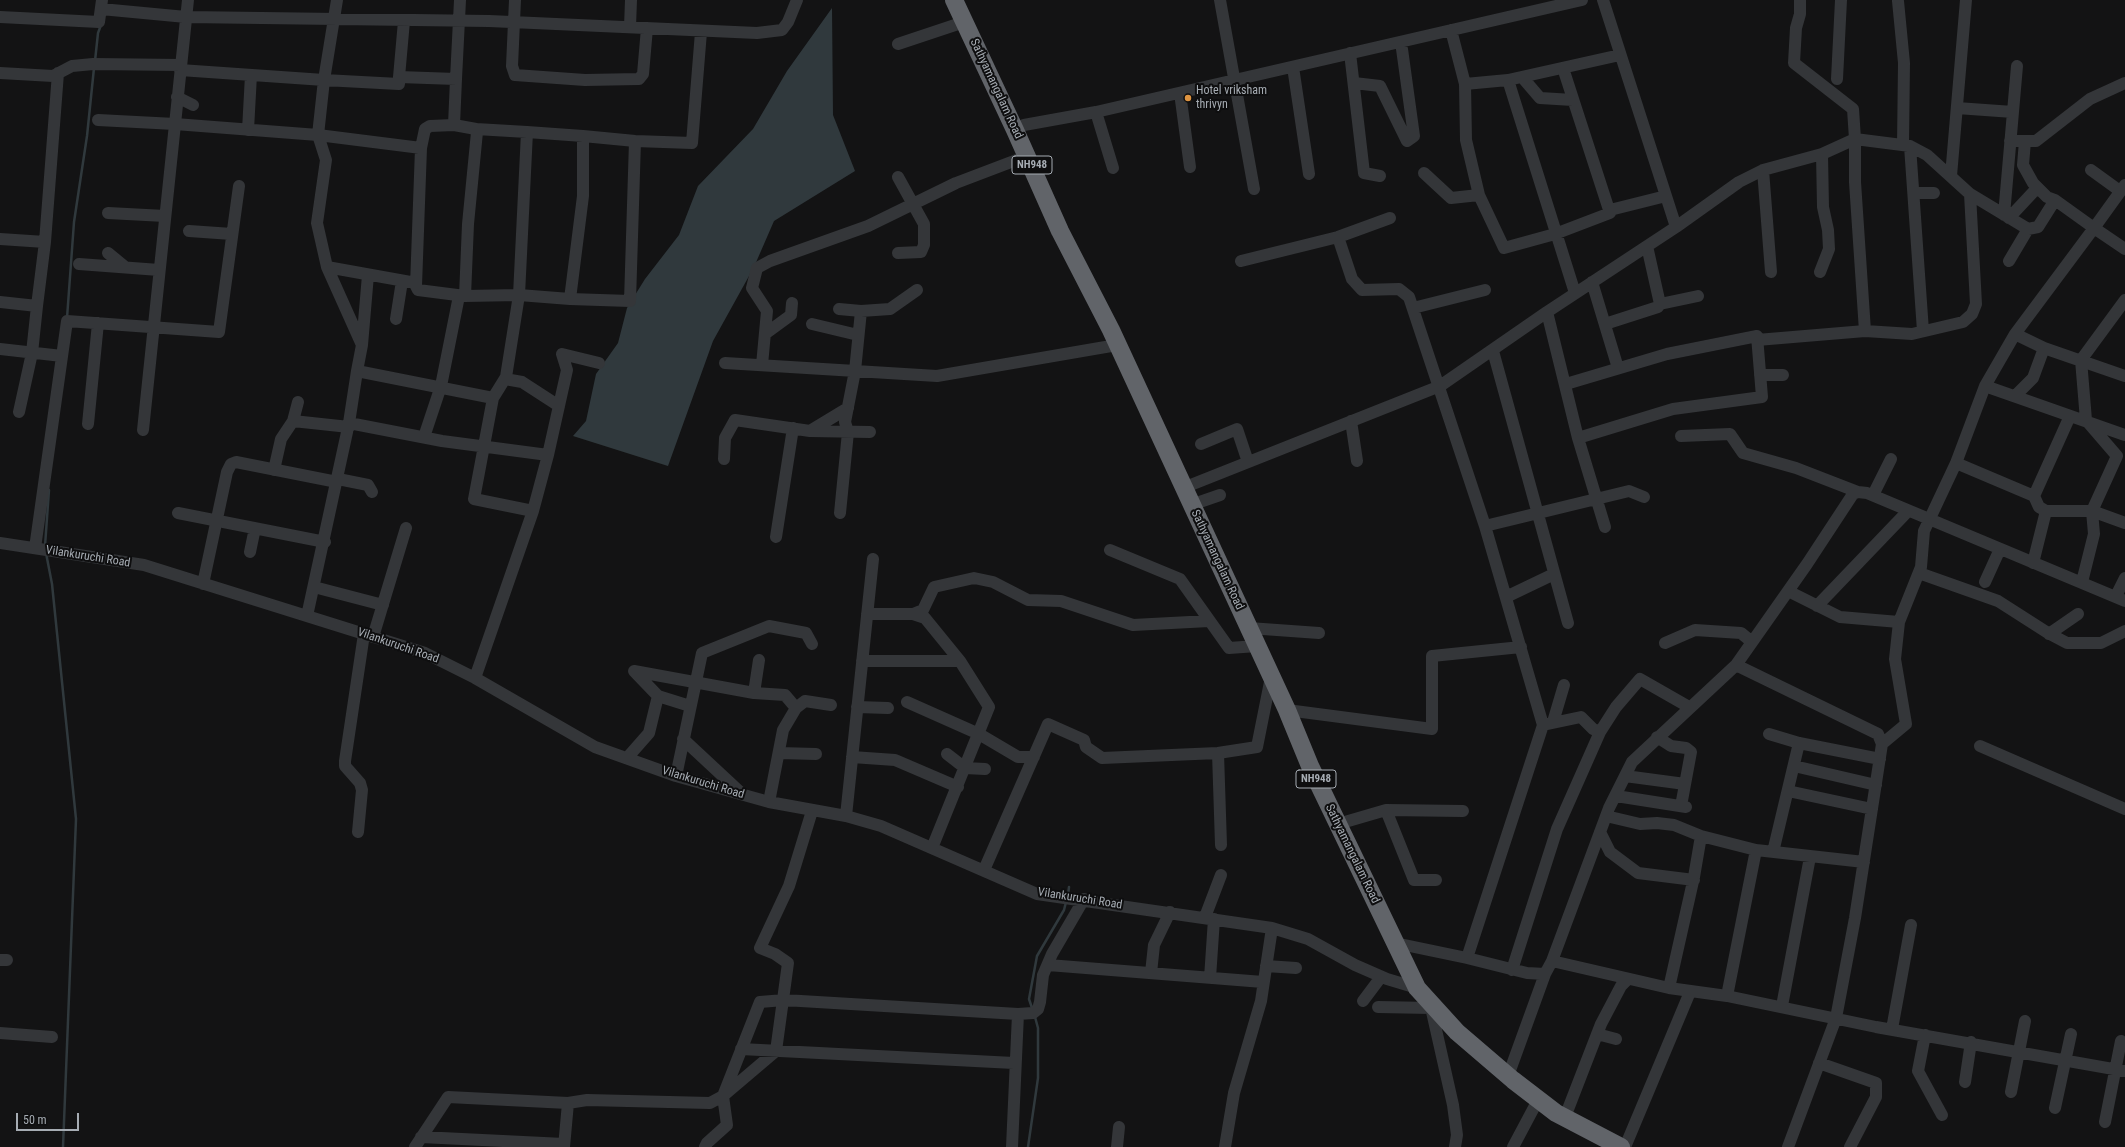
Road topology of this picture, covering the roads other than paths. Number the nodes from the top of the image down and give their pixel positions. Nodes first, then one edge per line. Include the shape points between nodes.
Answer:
1 (188, 0) edge
2 (337, 0) edge
3 (460, 0) edge
4 (515, 0) edge
5 (631, 0) edge
6 (797, 0) edge
7 (954, 0) edge
8 (965, 0) edge
9 (1220, 0) edge
10 (1582, 0) edge
11 (1603, 0) edge
12 (1800, 0) edge
13 (1841, 0) edge
14 (1966, 0) edge
15 (1898, 1) dead end
16 (104, 7) edge
17 (0, 17) edge
18 (186, 17) junction
19 (334, 20) junction
20 (404, 21) junction
21 (458, 21) junction
22 (964, 22) junction
23 (514, 23) junction
24 (630, 27) junction
25 (648, 28) junction
26 (1451, 30) junction
27 (701, 32) junction
28 (898, 44) dead end
29 (1402, 49) dead end
30 (1350, 54) junction
31 (1620, 54) junction
32 (2017, 66) dead end
33 (180, 67) junction
34 (1293, 67) junction
35 (1563, 68) junction
36 (0, 73) edge
37 (58, 73) junction
38 (251, 75) junction
39 (399, 77) junction
40 (1522, 77) junction
41 (456, 79) junction
42 (1837, 79) dead end
43 (324, 80) junction
44 (1234, 80) junction
45 (1508, 80) junction
46 (1354, 83) junction
47 (2125, 83) edge
48 (1465, 84) junction
49 (1180, 93) junction
50 (178, 97) junction
51 (1573, 100) junction
52 (193, 105) dead end
53 (1957, 108) junction
54 (1096, 112) junction
55 (2013, 112) junction
56 (98, 120) dead end
57 (174, 124) junction
58 (454, 125) junction
59 (1024, 125) junction
60 (476, 129) junction
61 (248, 130) junction
62 (527, 132) junction
63 (318, 135) junction
64 (583, 136) junction
65 (1855, 139) junction
66 (635, 141) junction
67 (2010, 141) junction
68 (2025, 141) junction
69 (1907, 146) junction
70 (421, 148) junction
71 (1822, 154) junction
72 (1027, 156) junction
73 (1190, 166) dead end
74 (1113, 168) dead end
75 (1763, 170) junction
76 (2091, 170) dead end
77 (1424, 173) dead end
78 (1309, 174) dead end
79 (1380, 176) dead end
80 (1951, 176) junction
81 (898, 178) dead end
82 (239, 186) dead end
83 (2037, 188) junction
84 (2123, 188) edge
85 (1254, 189) dead end
86 (1934, 192) dead end
87 (1914, 193) junction
88 (1970, 194) junction
89 (1479, 195) junction
90 (1666, 196) junction
91 (2055, 200) junction
92 (913, 204) junction
93 (1610, 210) junction
94 (108, 213) dead end
95 (165, 216) junction
96 (2007, 216) junction
97 (1390, 218) dead end
98 (1676, 227) junction
99 (2094, 228) junction
100 (2028, 229) junction
101 (189, 231) dead end
102 (232, 234) junction
103 (1555, 234) junction
104 (1338, 237) junction
105 (0, 239) edge
106 (44, 242) junction
107 (1647, 246) junction
108 (2125, 249) edge
109 (108, 253) dead end
110 (898, 253) dead end
111 (1241, 261) dead end
112 (2009, 261) dead end
113 (79, 264) dead end
114 (125, 267) junction
115 (327, 267) junction
116 (159, 270) junction
117 (1771, 272) dead end
118 (1820, 272) dead end
119 (368, 275) junction
120 (402, 281) junction
121 (1592, 282) junction
122 (416, 283) junction
123 (917, 290) dead end
124 (1485, 290) dead end
125 (1576, 294) junction
126 (519, 295) junction
127 (462, 296) junction
128 (1698, 296) dead end
129 (570, 299) junction
130 (2125, 300) edge
131 (0, 302) edge
132 (792, 303) dead end
133 (1660, 304) junction
134 (37, 306) junction
135 (1413, 308) junction
136 (839, 309) dead end
137 (861, 311) junction
138 (1547, 312) junction
139 (396, 318) dead end
140 (98, 324) junction
141 (812, 324) dead end
142 (1605, 324) junction
143 (152, 327) junction
144 (1865, 330) junction
145 (1923, 332) junction
146 (765, 334) junction
147 (2015, 334) junction
148 (858, 335) junction
149 (1114, 338) junction
150 (1757, 340) junction
151 (362, 345) junction
152 (2044, 348) junction
153 (0, 349) edge
154 (1492, 351) junction
155 (32, 353) junction
156 (62, 356) junction
157 (2081, 360) junction
158 (599, 363) dead end
159 (725, 363) dead end
160 (762, 365) junction
161 (1618, 368) junction
162 (855, 371) junction
163 (357, 372) junction
164 (1760, 375) junction
165 (1782, 375) dead end
166 (2125, 376) edge
167 (505, 379) junction
168 (1566, 384) junction
169 (441, 386) junction
170 (1440, 386) junction
171 (1985, 386) junction
172 (2014, 396) junction
173 (493, 398) junction
174 (298, 402) dead end
175 (559, 406) junction
176 (848, 408) junction
177 (19, 412) dead end
178 (2070, 416) junction
179 (293, 420) junction
180 (2086, 420) junction
181 (1351, 421) junction
182 (88, 424) dead end
183 (349, 425) junction
184 (793, 428) junction
185 (142, 430) dead end
186 (810, 430) junction
187 (848, 432) junction
188 (870, 432) dead end
189 (2125, 435) edge
190 (1681, 436) dead end
191 (424, 437) junction
192 (1578, 438) junction
193 (1201, 444) dead end
194 (484, 446) junction
195 (548, 455) junction
196 (724, 460) dead end
197 (1890, 460) dead end
198 (1357, 461) dead end
199 (1248, 462) junction
200 (1956, 463) junction
201 (274, 470) junction
202 (337, 481) junction
203 (1183, 488) junction
204 (372, 492) dead end
205 (1858, 492) junction
206 (1220, 495) dead end
207 (1873, 495) junction
208 (2034, 496) junction
209 (1644, 498) dead end
210 (1597, 499) junction
211 (1191, 505) junction
212 (532, 511) junction
213 (1908, 511) junction
214 (2046, 511) junction
215 (2092, 511) junction
216 (178, 513) dead end
217 (840, 513) dead end
218 (1538, 514) junction
219 (217, 520) junction
220 (1929, 520) junction
221 (2125, 523) edge
222 (1485, 526) junction
223 (1605, 527) dead end
224 (255, 528) junction
225 (406, 528) dead end
226 (776, 537) dead end
227 (324, 542) junction
228 (0, 543) edge
229 (2000, 549) junction
230 (42, 550) junction
231 (1110, 550) dead end
232 (250, 552) dead end
233 (873, 559) dead end
234 (2033, 563) junction
235 (1919, 573) junction
236 (1554, 574) junction
237 (2125, 578) edge
238 (1985, 582) dead end
239 (2082, 582) junction
240 (203, 584) junction
241 (314, 587) junction
242 (1788, 591) junction
243 (1506, 597) junction
244 (2121, 599) edge
245 (383, 605) junction
246 (1817, 606) junction
247 (867, 614) junction
248 (914, 614) junction
249 (2078, 614) dead end
250 (307, 616) junction
251 (1209, 621) junction
252 (1899, 622) junction
253 (1568, 623) dead end
254 (1249, 628) junction
255 (2125, 630) edge
256 (1319, 632) dead end
257 (2049, 634) junction
258 (368, 635) junction
259 (1752, 642) junction
260 (1665, 643) dead end
261 (812, 644) dead end
262 (1257, 646) junction
263 (1521, 647) junction
264 (759, 660) dead end
265 (862, 661) junction
266 (960, 661) junction
267 (1736, 665) junction
268 (1271, 677) junction
269 (475, 678) junction
270 (696, 682) junction
271 (1564, 685) dead end
272 (754, 693) junction
273 (658, 696) junction
274 (907, 702) dead end
275 (831, 705) dead end
276 (690, 706) junction
277 (857, 707) junction
278 (1688, 707) junction
279 (796, 708) junction
280 (888, 708) dead end
281 (1287, 710) junction
282 (1548, 724) junction
283 (1600, 732) junction
284 (979, 734) junction
285 (1769, 734) dead end
286 (1657, 737) junction
287 (683, 739) junction
288 (1799, 743) junction
289 (1882, 744) junction
290 (1980, 746) dead end
291 (779, 753) junction
292 (1218, 753) junction
293 (816, 754) dead end
294 (947, 754) dead end
295 (852, 757) junction
296 (1034, 757) junction
297 (627, 758) junction
298 (1880, 759) junction
299 (1794, 766) junction
300 (966, 768) junction
301 (985, 769) dead end
302 (676, 776) junction
303 (1625, 776) junction
304 (1685, 784) junction
305 (1876, 785) junction
306 (958, 788) junction
307 (1788, 791) junction
308 (744, 795) junction
309 (1616, 796) junction
310 (769, 802) junction
311 (1872, 809) junction
312 (2125, 809) edge
313 (812, 810) junction
314 (1386, 810) junction
315 (1463, 811) dead end
316 (846, 816) junction
317 (1606, 816) junction
318 (1338, 824) junction
319 (358, 832) dead end
320 (1600, 832) junction
321 (1701, 836) junction
322 (1221, 844) dead end
323 (932, 848) junction
324 (1756, 850) junction
325 (1773, 852) junction
326 (1810, 857) junction
327 (1864, 862) junction
328 (984, 870) junction
329 (1221, 875) dead end
330 (1436, 880) dead end
331 (1694, 880) junction
332 (1084, 899) junction
333 (1170, 912) junction
334 (1209, 918) junction
335 (1912, 925) dead end
336 (1272, 928) junction
337 (1395, 943) junction
338 (1467, 958) junction
339 (1552, 961) junction
340 (1048, 965) junction
341 (1266, 966) junction
342 (1296, 968) dead end
343 (1512, 970) junction
344 (1151, 973) junction
345 (1545, 974) junction
346 (1381, 977) junction
347 (1210, 978) junction
348 (1627, 980) junction
349 (1263, 982) junction
350 (1417, 988) junction
351 (1669, 988) junction
352 (1690, 992) junction
353 (1727, 996) junction
354 (784, 1000) junction
355 (1363, 1001) dead end
356 (1430, 1005) junction
357 (1782, 1006) junction
358 (1378, 1007) dead end
359 (1018, 1014) junction
360 (1836, 1018) junction
361 (2025, 1021) dead end
362 (1892, 1029) junction
363 (0, 1033) edge
364 (1597, 1034) junction
365 (2071, 1034) dead end
366 (1925, 1035) junction
367 (52, 1037) dead end
368 (1616, 1039) dead end
369 (2121, 1040) dead end
370 (1971, 1042) junction
371 (741, 1049) junction
372 (776, 1051) junction
373 (2019, 1051) junction
374 (2065, 1060) junction
375 (1014, 1063) junction
376 (1819, 1063) junction
377 (2120, 1070) edge
378 (1508, 1076) junction
379 (1965, 1082) dead end
380 (2011, 1092) dead end
381 (723, 1096) junction
382 (1538, 1100) junction
383 (568, 1103) junction
384 (2055, 1108) dead end
385 (1942, 1115) dead end
386 (1565, 1117) junction
387 (2105, 1122) dead end
388 (1119, 1127) dead end
389 (418, 1142) edge
390 (564, 1146) edge
391 (705, 1147) edge
392 (1012, 1147) edge
393 (1117, 1147) edge
394 (1225, 1147) edge
395 (1456, 1147) edge
396 (1513, 1147) edge
397 (1621, 1147) edge
398 (1625, 1147) edge
399 (1788, 1147) edge
400 (1850, 1147) edge

1 - 18 street
2 - 19 street
3 - 21 street
4 - 23 street
5 - 24 street
6 - 27 street via 782,30 757,33
7 - 22 highway, Sathyamangalam Road / NH948
8 - 59 highway, Sathyamangalam Road / NH948
9 - 44 street
10 - 26 street
11 - 31 street
12 - 65 street via 1794,63 1853,109
13 - 42 street
14 - 53 street
15 - 69 street via 1904,63
16 - 17 street via 99,22
16 - 18 street
18 - 19 street
18 - 33 street
19 - 20 street
19 - 43 street
20 - 21 street
20 - 39 street
21 - 23 street
21 - 41 street
22 - 28 street
22 - 72 highway, Sathyamangalam Road / NH948
23 - 24 street
23 - 25 street via 512,66 515,75 584,80 642,77
24 - 25 street
25 - 27 street
26 - 30 street
26 - 48 street
27 - 66 street via 692,143
29 - 46 street via 1414,136 1407,141 1380,86
30 - 34 street
30 - 46 street
31 - 35 street
31 - 90 street
32 - 55 street
33 - 37 street via 96,64 72,66
33 - 38 street
33 - 50 street
34 - 44 street
34 - 78 street
35 - 40 street
35 - 51 street
36 - 37 street via 53,76
37 - 106 street
38 - 43 street
38 - 61 street
39 - 41 street
39 - 43 street via 399,84
40 - 45 street
40 - 51 street via 1540,98
41 - 58 street
43 - 63 street
44 - 49 street
44 - 85 street
45 - 48 street
45 - 103 street
46 - 79 street via 1364,173
47 - 68 street via 2090,99 2036,141
48 - 89 street via 1466,140
49 - 54 street
49 - 73 street
50 - 52 street
50 - 57 street
51 - 93 street
53 - 55 street
53 - 80 street
54 - 59 street
54 - 74 street
55 - 67 street
56 - 57 street
57 - 61 street
57 - 95 street
58 - 60 street
58 - 70 street via 430,126 425,129
59 - 149 highway, Sathyamangalam Road / NH948 via 1091,271
60 - 62 street
60 - 127 street via 478,138
61 - 63 street
62 - 64 street
62 - 126 street
63 - 70 street
63 - 115 street via 326,160 317,223
64 - 66 street
64 - 129 street via 583,196
65 - 69 street
65 - 71 street
65 - 144 street via 1855,182
66 - 129 street via 630,301
67 - 68 street
67 - 96 street
68 - 83 street via 2023,165
69 - 80 street via 1927,156
69 - 87 street
70 - 122 street
71 - 75 street
71 - 118 street via 1823,207 1829,249
72 - 92 street via 956,183
72 - 149 highway, Sathyamangalam Road / NH948 via 1063,237
75 - 98 street via 1739,182
75 - 117 street
76 - 84 street
77 - 89 street via 1451,198
80 - 88 street
81 - 92 street
82 - 102 street
83 - 91 street
83 - 96 street
84 - 99 street
86 - 87 street
87 - 145 street
88 - 96 street
88 - 145 street via 1976,304 1972,314 1963,322
89 - 103 street via 1504,248
90 - 93 street
90 - 98 street
91 - 99 street
91 - 100 street via 2038,227
92 - 110 street via 924,224 924,245 921,252
92 - 146 street via 868,226 757,268 752,288 767,311
93 - 103 street via 1610,213
94 - 95 street
95 - 116 street
96 - 100 street
97 - 104 street
98 - 107 street
99 - 108 street
99 - 147 street
100 - 112 street
101 - 102 street
102 - 143 street via 220,332
103 - 125 street
104 - 111 street
104 - 135 street via 1352,279 1362,290 1399,290 1409,298
105 - 106 street
106 - 134 street
107 - 121 street
107 - 133 street
109 - 114 street
113 - 114 street
114 - 116 street
115 - 119 street
115 - 151 street
116 - 143 street
119 - 120 street
119 - 151 street
120 - 122 street
120 - 139 street
121 - 125 street
121 - 142 street
122 - 127 street via 418,290
123 - 137 street via 890,309
124 - 135 street
125 - 138 street
126 - 127 street
126 - 129 street
126 - 167 street
127 - 169 street
128 - 133 street
130 - 157 street
131 - 134 street
132 - 146 street via 791,315
133 - 142 street via 1658,307
134 - 155 street
135 - 170 street
136 - 137 street
137 - 148 street
138 - 154 street
138 - 168 street
140 - 143 street
140 - 156 street via 69,321
140 - 182 street
141 - 148 street
142 - 161 street
143 - 185 street
144 - 145 street
144 - 150 street
146 - 160 street
147 - 152 street
147 - 171 street
148 - 162 street
149 - 162 street via 937,376
149 - 203 highway, Sathyamangalam Road / NH948
150 - 161 street via 1757,336 1667,354
150 - 164 street
151 - 163 street
152 - 157 street
152 - 172 street via 2033,378
153 - 155 street
154 - 170 street
154 - 218 street
155 - 156 street
155 - 177 street
156 - 230 street
157 - 166 street
157 - 180 street
158 - 175 street via 562,354 567,370
159 - 160 street
160 - 162 street
161 - 168 street
162 - 176 street
163 - 169 street
163 - 183 street
164 - 165 street
164 - 192 street via 1762,397 1674,409
167 - 173 street
167 - 175 street via 522,382
168 - 192 street
169 - 173 street
169 - 191 street
170 - 181 street
170 - 222 street
171 - 172 street
171 - 200 street
172 - 178 street
173 - 194 street
174 - 179 street
175 - 195 street
176 - 186 street
176 - 187 street via 845,422
178 - 180 street
178 - 208 street
179 - 183 street
179 - 201 street via 281,439
180 - 189 street
180 - 215 street via 2117,456
181 - 198 street
181 - 199 street
183 - 191 street
183 - 202 street
184 - 186 street
184 - 196 street via 735,420 725,438
184 - 226 street
186 - 187 street
187 - 188 street
187 - 217 street
190 - 205 street via 1730,434 1743,453 1796,468
191 - 194 street
192 - 210 street
193 - 199 street via 1237,429
194 - 195 street
194 - 212 street via 474,499
195 - 212 street
197 - 207 street
199 - 203 street
200 - 208 street
200 - 220 street
201 - 202 street
201 - 219 street via 236,462 231,464
202 - 204 street via 368,484
202 - 227 street
203 - 211 highway, Sathyamangalam Road / NH948
205 - 207 street
205 - 242 street via 1853,494 1839,512 1820,546
206 - 211 street
207 - 213 street
208 - 214 street via 2039,507
209 - 210 street via 1629,491
210 - 218 street
210 - 223 street
211 - 254 highway, Sathyamangalam Road / NH948
212 - 269 street
213 - 220 street
213 - 246 street
214 - 215 street
214 - 234 street
215 - 221 street
215 - 239 street via 2094,534
216 - 219 street
218 - 222 street
218 - 236 street
219 - 224 street
219 - 240 street
220 - 229 street
220 - 235 street via 1924,531
222 - 243 street
224 - 227 street
224 - 232 street
225 - 245 street
227 - 241 street
228 - 230 street, Vilankuruchi Road
229 - 234 street
229 - 238 street
230 - 240 street, Vilankuruchi Road via 144,565
231 - 251 street via 1180,579
233 - 247 street
234 - 239 street
235 - 252 street
235 - 257 street via 1998,601
236 - 243 street
236 - 253 street
237 - 244 street
239 - 244 street
240 - 250 street, Vilankuruchi Road
241 - 245 street
241 - 250 street
242 - 246 street
242 - 259 street
243 - 263 street
245 - 258 street
246 - 252 street via 1840,617
247 - 248 street
247 - 265 street
248 - 251 street via 923,610 934,587 974,578 993,582 1028,600 1061,601 1133,625
248 - 266 street via 925,618
249 - 257 street
250 - 258 street, Vilankuruchi Road
251 - 262 street via 1229,648
252 - 289 street via 1895,659 1906,724
254 - 256 street
254 - 262 highway, Sathyamangalam Road / NH948
255 - 257 street via 2101,643 2067,643
258 - 269 street, Vilankuruchi Road via 425,653
258 - 319 street via 345,761 345,766 360,783 362,790
259 - 260 street via 1741,633 1695,630
259 - 267 street
261 - 270 street via 806,633 769,626 702,653
262 - 268 highway, Sathyamangalam Road / NH948
263 - 281 street via 1432,656 1432,730
263 - 282 street
264 - 272 street
265 - 266 street
265 - 277 street
266 - 284 street via 989,706
267 - 278 street
267 - 289 street via 1878,734
268 - 281 highway, Sathyamangalam Road / NH948
268 - 292 street via 1257,747
269 - 297 street, Vilankuruchi Road via 595,747
270 - 272 street
270 - 273 street via 634,671
270 - 276 street
271 - 282 street
272 - 279 street via 785,695
273 - 276 street
273 - 297 street via 649,733
274 - 284 street
275 - 279 street via 805,702
276 - 287 street
277 - 280 street
277 - 295 street
278 - 283 street via 1640,679 1616,707
278 - 286 street
279 - 291 street via 783,730
281 - 318 highway, Sathyamangalam Road / NH948
282 - 283 street via 1581,716 1593,729
282 - 338 street
283 - 343 street via 1557,830
284 - 296 street via 1018,757
284 - 300 street
285 - 288 street
286 - 303 street via 1632,762
286 - 304 street via 1671,746 1686,748 1691,752
287 - 302 street
287 - 308 street
288 - 298 street
288 - 299 street
289 - 298 street
290 - 312 street
291 - 293 street
291 - 310 street
292 - 296 street via 1102,758 1086,747 1084,740 1048,724
292 - 322 street
294 - 300 street
295 - 306 street via 896,760
295 - 316 street
296 - 328 street
297 - 302 street, Vilankuruchi Road
298 - 305 street
299 - 305 street
299 - 307 street
300 - 301 street
300 - 306 street
302 - 308 street, Vilankuruchi Road
303 - 304 street
303 - 309 street
304 - 309 street via 1684,806
305 - 311 street
306 - 323 street
307 - 311 street
307 - 325 street
308 - 310 street, Vilankuruchi Road
309 - 317 street
310 - 313 street, Vilankuruchi Road
311 - 327 street
313 - 316 street, Vilankuruchi Road
313 - 354 street via 789,886 760,948 775,954 788,964
314 - 315 street
314 - 318 street
314 - 330 street via 1414,880
316 - 323 street, Vilankuruchi Road via 881,826
317 - 320 street
317 - 321 street via 1640,824 1674,825
318 - 337 highway, Sathyamangalam Road / NH948
320 - 331 street via 1610,852 1638,873
320 - 339 street
321 - 324 street
321 - 331 street
323 - 328 street, Vilankuruchi Road
324 - 325 street
324 - 353 street
325 - 326 street
326 - 327 street
326 - 357 street
327 - 360 street
328 - 332 street, Vilankuruchi Road via 1037,894
329 - 334 street
331 - 351 street
332 - 333 street, Vilankuruchi Road
332 - 340 street
333 - 334 street, Vilankuruchi Road
333 - 344 street via 1154,945
334 - 336 street, Vilankuruchi Road
334 - 347 street
335 - 362 street
336 - 341 street
336 - 346 street, Vilankuruchi Road via 1308,939
337 - 338 street
337 - 350 highway, Sathyamangalam Road / NH948
338 - 343 street
339 - 345 street
339 - 348 street
340 - 344 street
340 - 359 street via 1043,975 1040,1002 1035,1012
341 - 342 street
341 - 349 street
343 - 345 street
344 - 347 street
345 - 378 street
346 - 350 street, Vilankuruchi Road
346 - 355 street
347 - 349 street
348 - 351 street
348 - 364 street via 1621,986
349 - 394 street via 1261,1001 1234,1093
350 - 356 highway, Sathyamangalam Road / NH948
351 - 352 street
352 - 353 street
352 - 398 street
353 - 357 street
354 - 359 street
354 - 371 street via 760,1002
354 - 372 street
356 - 358 street
356 - 378 highway, Sathyamangalam Road / NH948 via 1456,1032
356 - 395 street via 1453,1105
357 - 360 street
359 - 375 street
360 - 362 street
360 - 376 street
361 - 373 street
362 - 366 street
363 - 367 street
364 - 368 street
364 - 386 street
365 - 374 street
366 - 370 street
366 - 385 street via 1918,1071
369 - 377 street
370 - 373 street
370 - 379 street
371 - 372 street
371 - 381 street
372 - 375 street
372 - 381 street
373 - 374 street
373 - 380 street
374 - 377 street
374 - 384 street
375 - 392 street
376 - 399 street
376 - 400 street via 1876,1083 1876,1097
377 - 387 street
378 - 382 highway, Sathyamangalam Road / NH948
381 - 383 street via 710,1103 587,1100
381 - 391 street via 728,1125 706,1143
382 - 386 highway, Sathyamangalam Road / NH948
382 - 396 street
383 - 389 street via 448,1097
383 - 390 street
386 - 397 highway, Sathyamangalam Road / NH948
388 - 393 street
389 - 390 street

